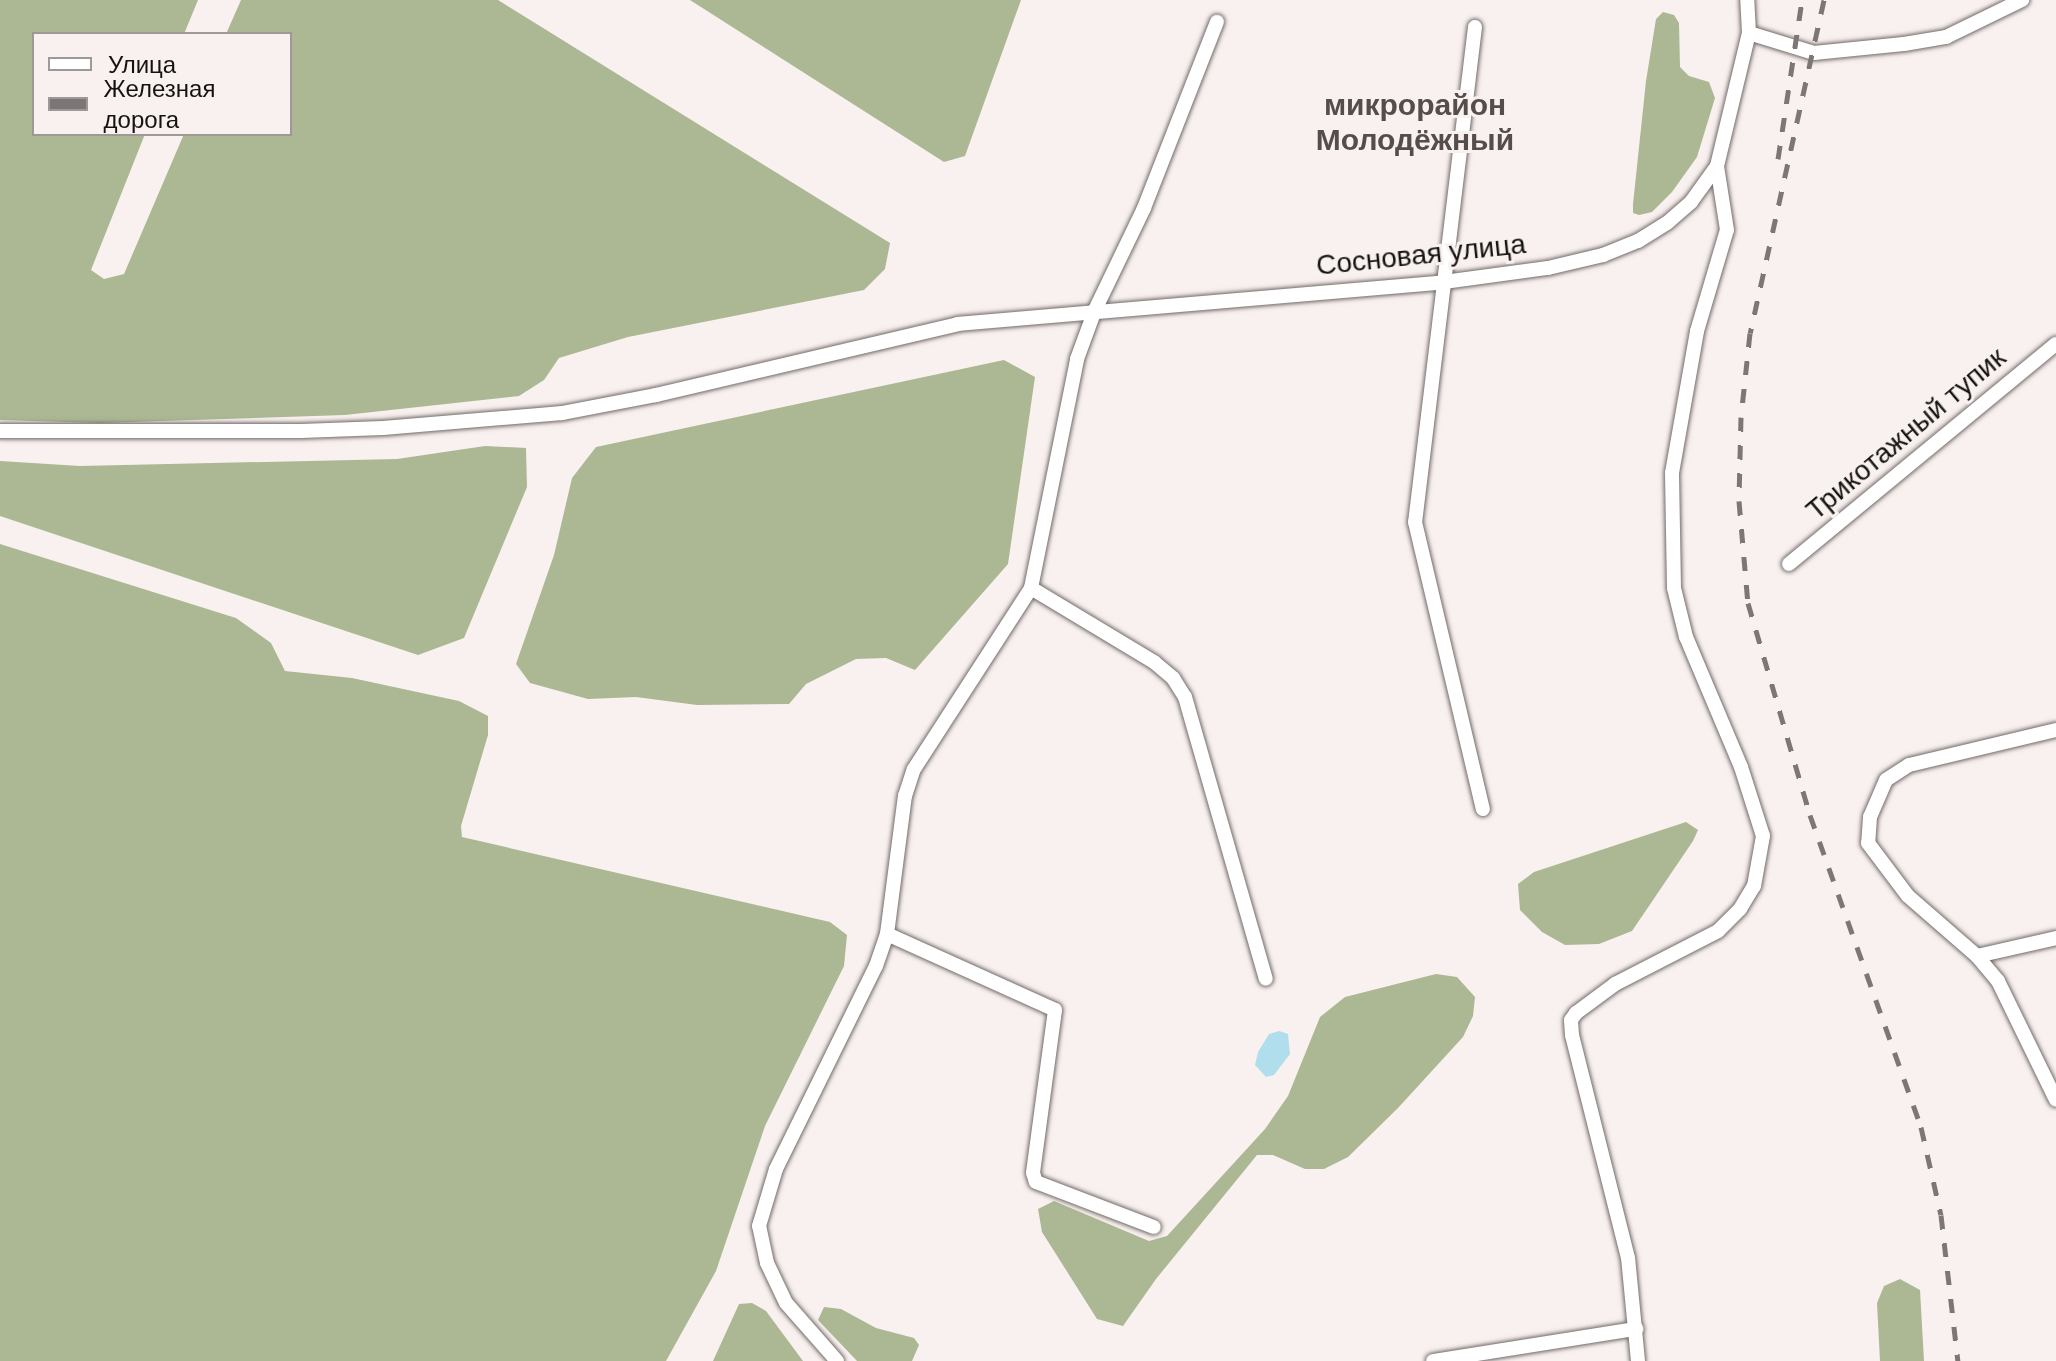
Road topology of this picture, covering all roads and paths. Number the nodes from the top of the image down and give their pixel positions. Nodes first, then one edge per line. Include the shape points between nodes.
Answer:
1 (1747, 0) edge
2 (2022, 0) edge
3 (1217, 22) dead end
4 (1475, 27) dead end
5 (1749, 33) junction
6 (1717, 166) junction
7 (1444, 282) junction
8 (1095, 310) junction
9 (2056, 344) edge
10 (0, 431) edge
11 (1789, 564) dead end
12 (1031, 588) junction
13 (2056, 730) edge
14 (1483, 809) dead end
15 (887, 934) junction
16 (2056, 938) edge
17 (1977, 956) junction
18 (1266, 979) dead end
19 (2056, 1100) edge
20 (1154, 1227) dead end
21 (1636, 1329) junction
22 (837, 1361) edge
23 (1433, 1361) edge
24 (1638, 1361) edge

1 - 5 street, Сосновая улица
2 - 5 street via 1946,37 1904,44 1814,53
3 - 8 street via 1144,208
4 - 7 street
5 - 6 street, Сосновая улица
6 - 7 street, Сосновая улица via 1691,202 1638,241 1548,268
6 - 21 street via 1727,230 1683,396 1672,473 1672,560 1686,637 1741,767 1763,836 1754,886 1718,931 1615,984 1571,1020 1628,1258
7 - 8 street, Сосновая улица
7 - 14 street via 1415,522
8 - 10 street, Сосновая улица via 958,324 562,413 342,429
8 - 12 street via 1077,359
9 - 11 street, Трикотажный тупик
12 - 15 street via 914,769 905,796
12 - 18 street via 1154,662 1185,697
13 - 17 street via 1909,765 1886,780 1870,817 1868,843 1908,896
15 - 20 street via 1055,1010 1036,1182
15 - 22 street via 776,1169 759,1226 767,1263 786,1303
16 - 17 street
17 - 19 street via 1998,981
21 - 23 street
21 - 24 street

